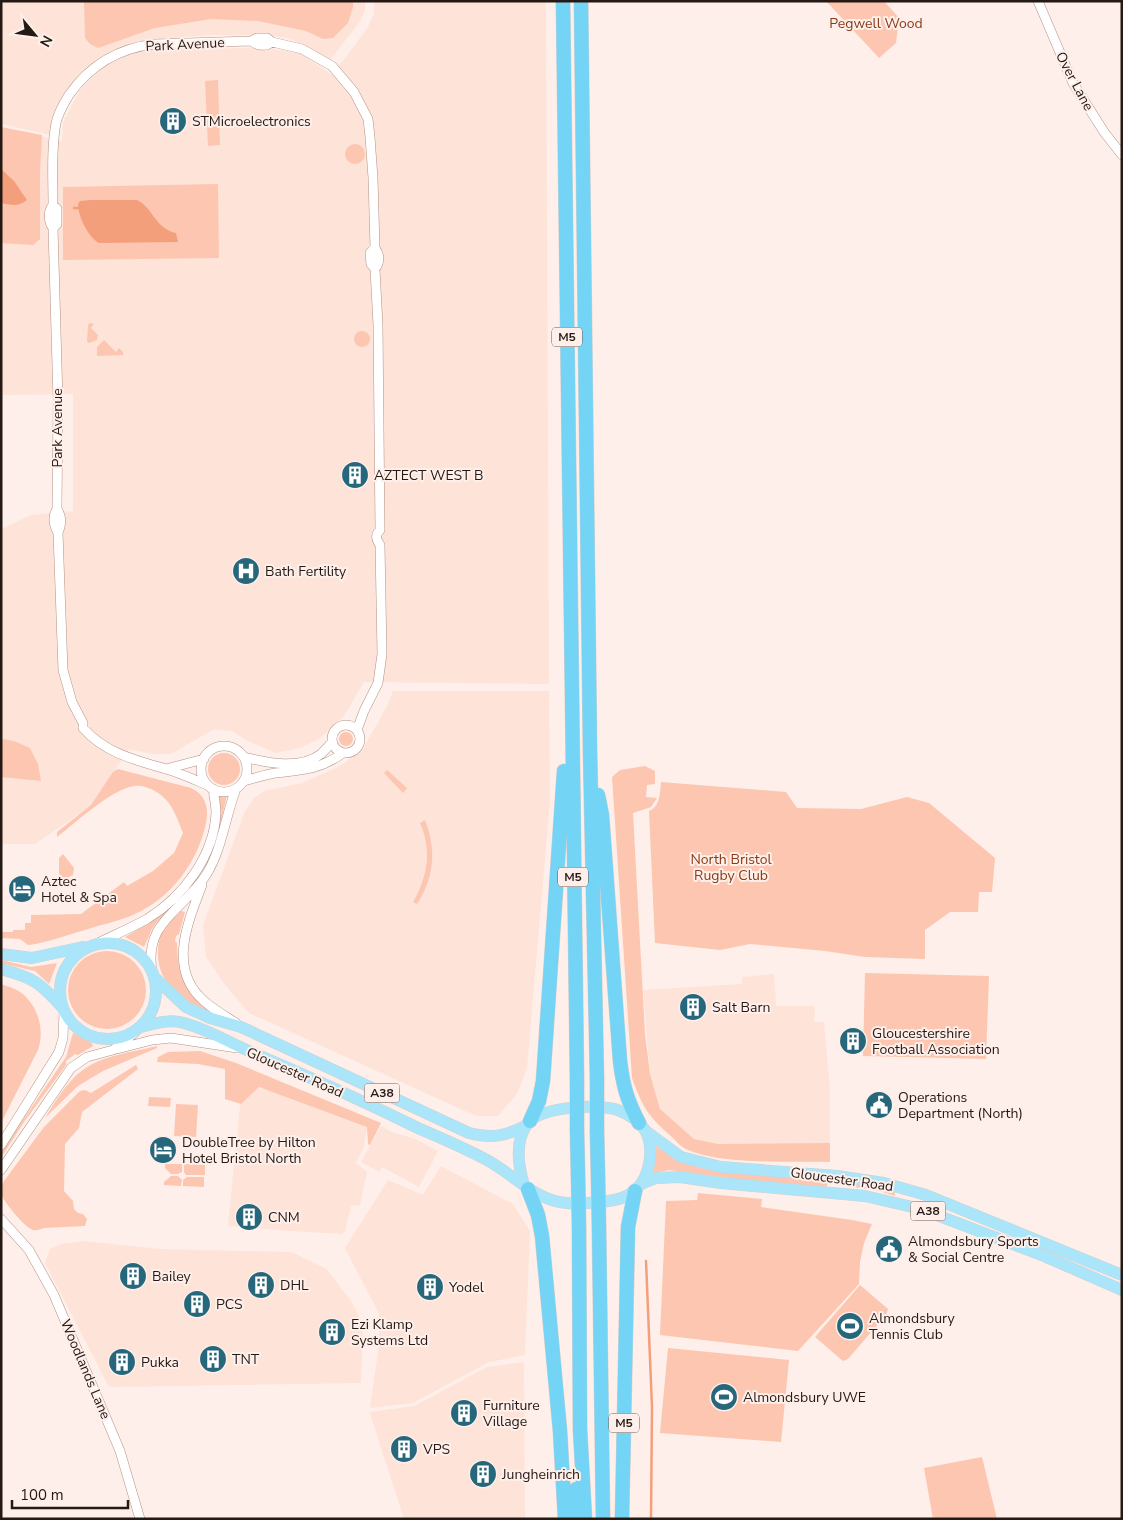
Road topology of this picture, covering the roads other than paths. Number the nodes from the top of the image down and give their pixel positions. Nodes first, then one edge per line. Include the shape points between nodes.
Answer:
1 (563, 1) edge
2 (581, 1) edge
3 (1038, 1) edge
4 (1122, 156) edge
5 (570, 673) junction
6 (364, 711) junction
7 (348, 724) junction
8 (358, 730) junction
9 (332, 742) junction
10 (590, 750) junction
11 (343, 753) junction
12 (244, 757) junction
13 (204, 759) junction
14 (166, 769) junction
15 (244, 781) junction
16 (210, 787) junction
17 (236, 789) junction
18 (206, 875) junction
19 (94, 944) junction
20 (1, 954) edge
21 (1, 970) edge
22 (153, 973) junction
23 (63, 1009) junction
24 (241, 1026) junction
25 (138, 1029) junction
26 (113, 1050) junction
27 (244, 1050) junction
28 (529, 1123) junction
29 (642, 1127) junction
30 (1, 1145) edge
31 (1, 1170) edge
32 (526, 1187) junction
33 (638, 1188) junction
34 (1, 1209) edge
35 (2, 1222) edge
36 (1122, 1275) edge
37 (1122, 1290) edge
38 (602, 1427) junction
39 (580, 1429) junction
40 (140, 1519) edge
41 (565, 1519) edge
42 (574, 1519) edge
43 (585, 1519) edge
44 (602, 1519) edge
45 (610, 1519) edge
46 (622, 1519) edge

1 - 5 highway, M5
2 - 10 highway, M5
3 - 4 street, Over Lane via 1073,83
5 - 28 highway, M5 via 543,1081 540,1101
5 - 39 highway, M5, bridge
6 - 7 street, Park Avenue
6 - 8 street, Park Avenue
6 - 14 street, Park Avenue via 378,683 382,654 380,545 383,542 380,530 378,325 375,269 370,253 375,248 373,170 368,120 354,92 332,66 302,49 267,38 140,46 94,66 75,86 56,121 53,156 57,224 53,228 58,400 57,509 61,515 58,533 63,670 72,702 83,728 93,739 118,754
7 - 8 street
7 - 9 street via 337,728
8 - 11 street via 361,737 359,746 352,752
9 - 11 street
9 - 12 street via 313,759 302,762 272,763
10 - 29 highway, M5 via 602,816 620,1061 628,1102
10 - 38 highway, M5, bridge
11 - 15 street via 299,772
12 - 13 street via 238,750 220,746
12 - 15 street via 247,765
13 - 14 street
13 - 16 street via 202,777
14 - 16 street, Park Avenue
15 - 17 street
16 - 17 street via 221,792
16 - 19 street via 216,811 213,832 192,878 176,897 140,923
17 - 18 street
18 - 22 street via 156,931 151,949
18 - 24 street via 183,940 184,968 197,994
19 - 20 main road via 32,958
19 - 22 main road via 109,942 127,947 142,957
19 - 23 main road via 78,952 64,970 59,992
21 - 23 main road via 32,979
22 - 24 main road, Gloucester Road / A38 via 186,1007 210,1018
22 - 25 main road via 156,998 153,1010
23 - 25 main road via 74,1026 88,1036 110,1039
23 - 30 street via 63,1038 59,1052
24 - 28 main road, Gloucester Road / A38 via 469,1133 496,1136
25 - 26 street
25 - 27 main road, Gloucester Road / A38 via 164,1022 184,1023
26 - 27 street via 171,1038
26 - 31 street via 87,1057 71,1068
27 - 32 main road, Gloucester Road / A38 via 360,1100 488,1161
28 - 29 main road via 539,1115 555,1110 608,1108 619,1110
28 - 32 main road via 518,1153
29 - 33 main road via 650,1144 650,1156 646,1175
29 - 36 main road, Gloucester Road / A38 via 682,1157 721,1167 884,1182 926,1195
32 - 33 main road via 545,1198 568,1204 606,1203 619,1200
32 - 41 highway via 538,1215 544,1255
33 - 37 main road, Gloucester Road / A38 via 656,1178 680,1177 865,1196 921,1208
33 - 46 highway, M5 via 628,1227
34 - 35 street, Woodlands Lane
35 - 40 street, Woodlands Lane via 29,1250 54,1295 120,1451
38 - 44 highway, M5
38 - 45 highway, M5
39 - 42 highway, M5
39 - 43 highway, M5

